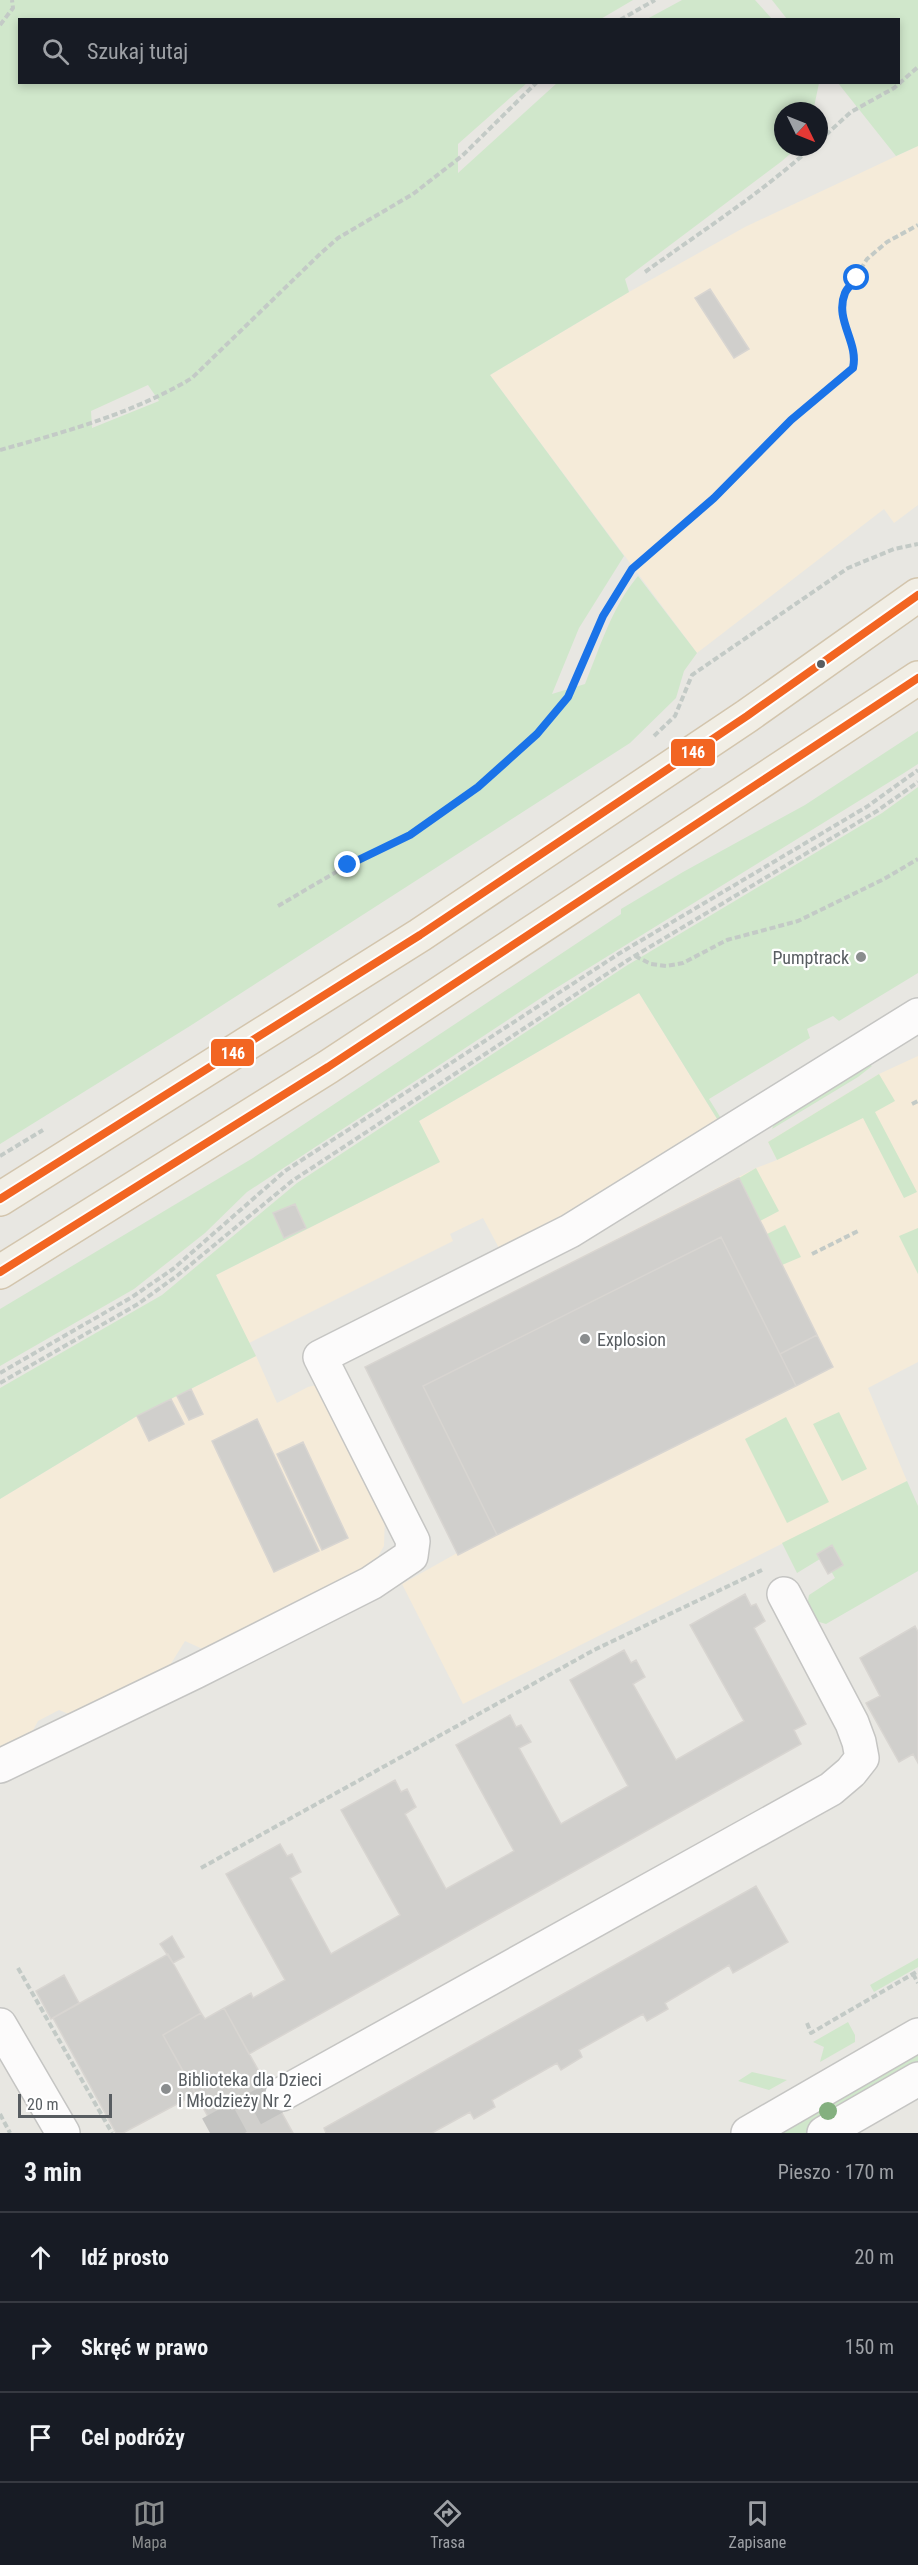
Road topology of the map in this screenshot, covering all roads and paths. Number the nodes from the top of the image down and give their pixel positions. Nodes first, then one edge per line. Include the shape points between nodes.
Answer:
1 (12, 0) edge
2 (656, 0) edge
3 (624, 18) edge
4 (0, 26) edge
5 (918, 67) edge
6 (900, 83) edge
7 (535, 84) edge
8 (899, 84) edge
9 (828, 133) edge
10 (802, 156) edge
11 (918, 225) edge
12 (645, 272) dead end
13 (0, 450) edge
14 (918, 544) edge
15 (918, 595) edge
16 (918, 678) edge
17 (652, 739) dead end
18 (918, 770) edge
19 (918, 782) edge
20 (918, 859) edge
21 (278, 906) dead end
22 (634, 956) junction
23 (918, 1015) edge
24 (918, 1101) edge
25 (912, 1104) dead end
26 (50, 1126) dead end
27 (0, 1156) edge
28 (0, 1199) edge
29 (858, 1231) dead end
30 (812, 1254) dead end
31 (0, 1272) edge
32 (0, 1373) edge
33 (0, 1383) edge
34 (784, 1594) joint
35 (0, 1766) edge
36 (201, 1868) dead end
37 (18, 1968) dead end
38 (918, 1971) edge
39 (913, 1974) junction
40 (918, 1983) edge
41 (807, 2023) dead end
42 (0, 2025) edge
43 (918, 2035) edge
44 (918, 2079) edge
45 (282, 2094) tunnel mouth
46 (0, 2114) edge
47 (10, 2133) edge
48 (63, 2133) edge
49 (112, 2133) edge
50 (748, 2133) edge
51 (824, 2133) edge

1 - 4 path via 13,8
2 - 3 path
5 - 6 path
7 - 13 path via 462,156 413,194 338,238 192,378 130,408
8 - 9 path via 851,112
10 - 12 path via 732,213
11 - 21 path via 887,242 867,259 845,294 843,322 853,347 853,368 791,420 714,498 632,569 603,616 568,697 537,734 478,787 410,835
14 - 17 path via 894,549 848,568 692,675 675,716
15 - 28 main road via 738,723 420,935
16 - 31 main road via 328,1067
18 - 32 path via 868,806 620,953 285,1172 173,1269
19 - 22 path via 877,811
20 - 22 path via 798,921 727,940 683,963 651,964
22 - 33 path via 292,1181 138,1304
23 - 35 street via 570,1231 320,1357 413,1541 411,1556 371,1583
24 - 25 path
26 - 27 path
29 - 30 path
34 - 36 path via 772,1573 754,1572 594,1650
34 - 45 street via 860,1742 862,1758 851,1772 831,1789
37 - 49 path
38 - 39 path
39 - 40 path
39 - 41 path via 812,2033
42 - 48 street
43 - 50 street
44 - 51 street
46 - 47 path

